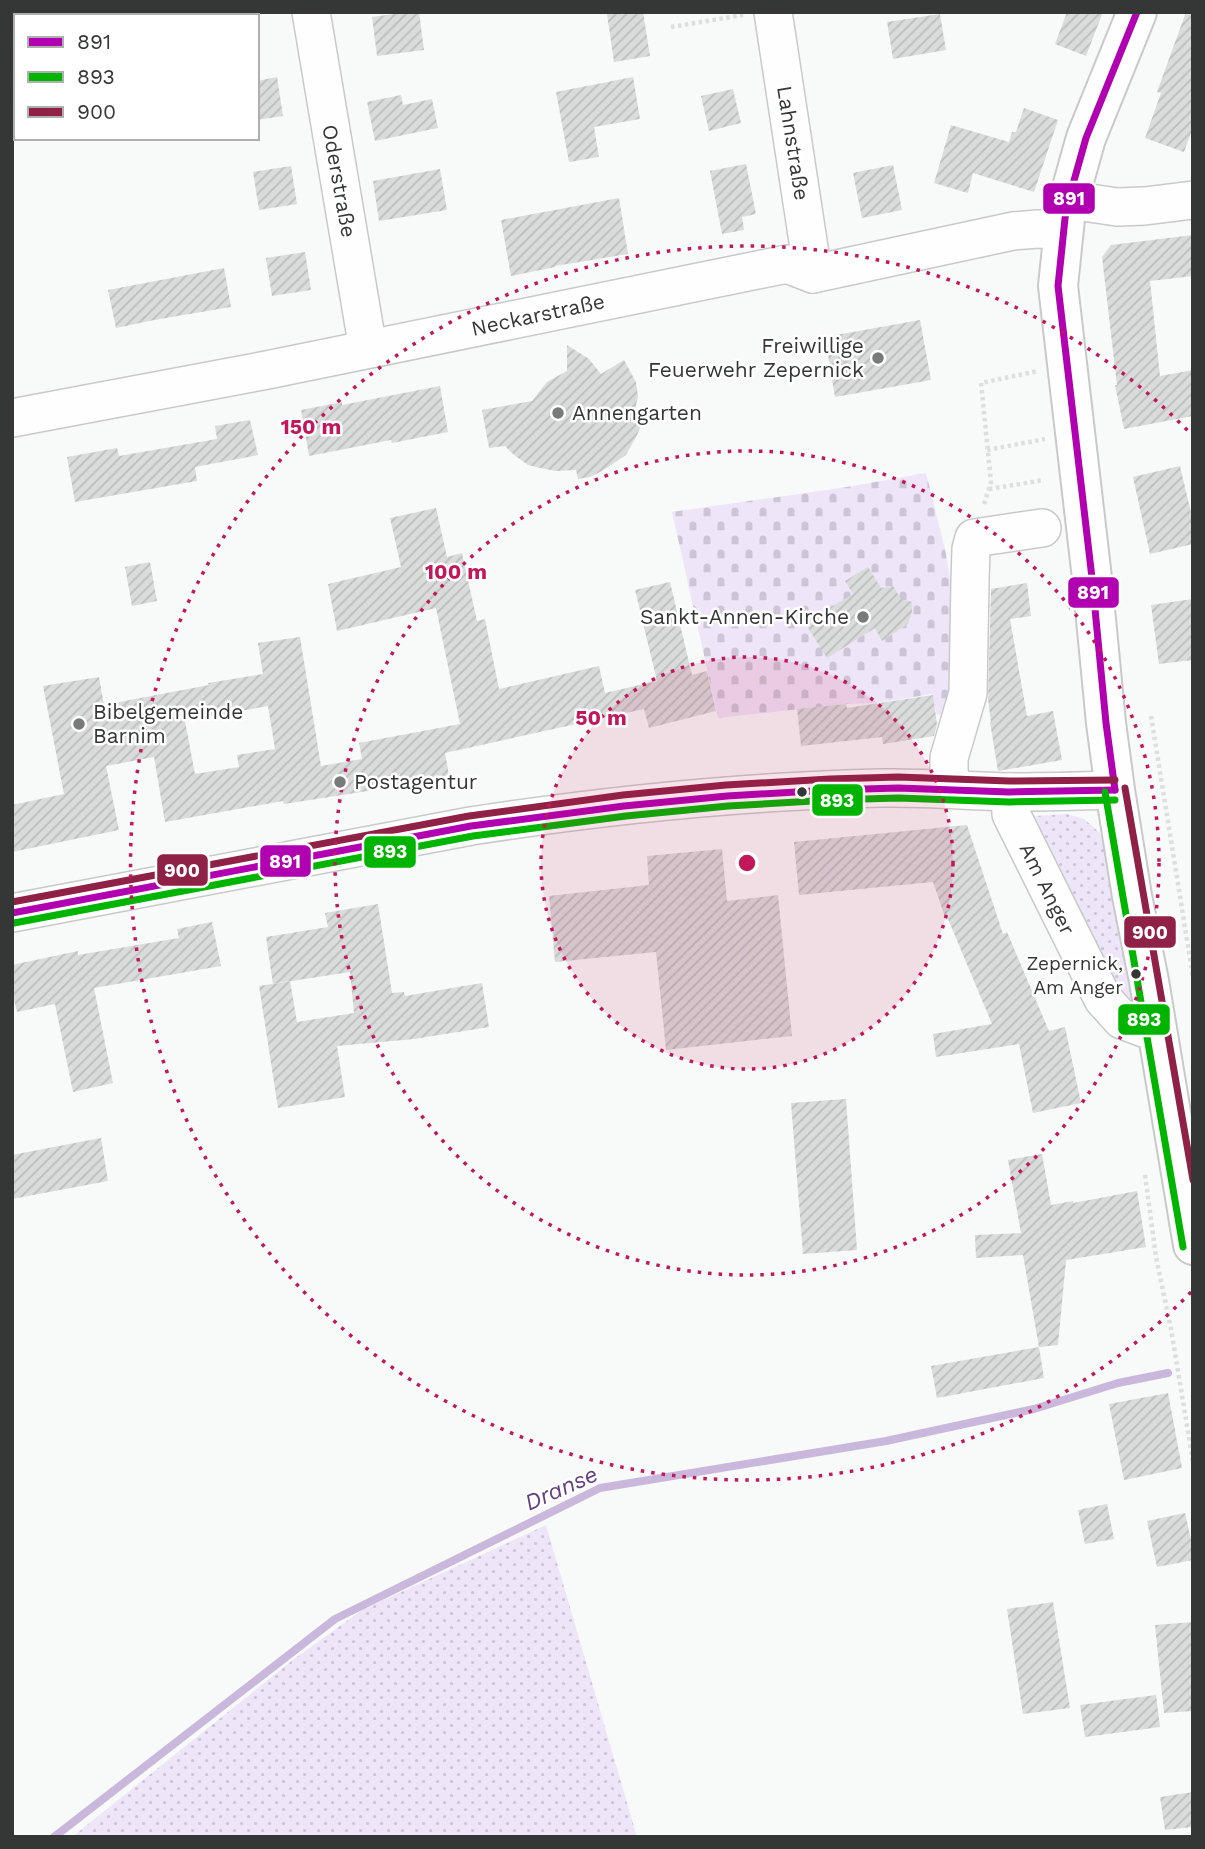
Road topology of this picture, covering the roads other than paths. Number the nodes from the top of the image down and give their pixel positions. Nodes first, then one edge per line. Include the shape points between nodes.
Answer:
1 (311, 12) edge
2 (1136, 12) edge
3 (759, 13) edge
4 (1193, 200) edge
5 (1066, 215) junction
6 (813, 274) junction
7 (368, 349) junction
8 (12, 418) edge
9 (1042, 528) dead end
10 (957, 789) junction
11 (1115, 790) junction
12 (1010, 792) junction
13 (12, 913) edge
14 (1157, 1034) junction
15 (1193, 1244) edge

1 - 7 street, Oderstraße
2 - 5 main road via 1086,138
3 - 6 street, Lahnstraße
4 - 5 street, Neckarstraße
5 - 6 street, Neckarstraße via 1038,229
5 - 11 main road via 1058,286
6 - 7 street, Neckarstraße via 787,264
7 - 8 street, Neckarstraße
9 - 10 street via 974,538 968,693 949,758 948,775
10 - 12 street
10 - 13 street via 760,793 517,819
11 - 12 street
11 - 14 main road
12 - 14 street, Am Anger via 1011,814 1103,999 1122,1020
14 - 15 main road

